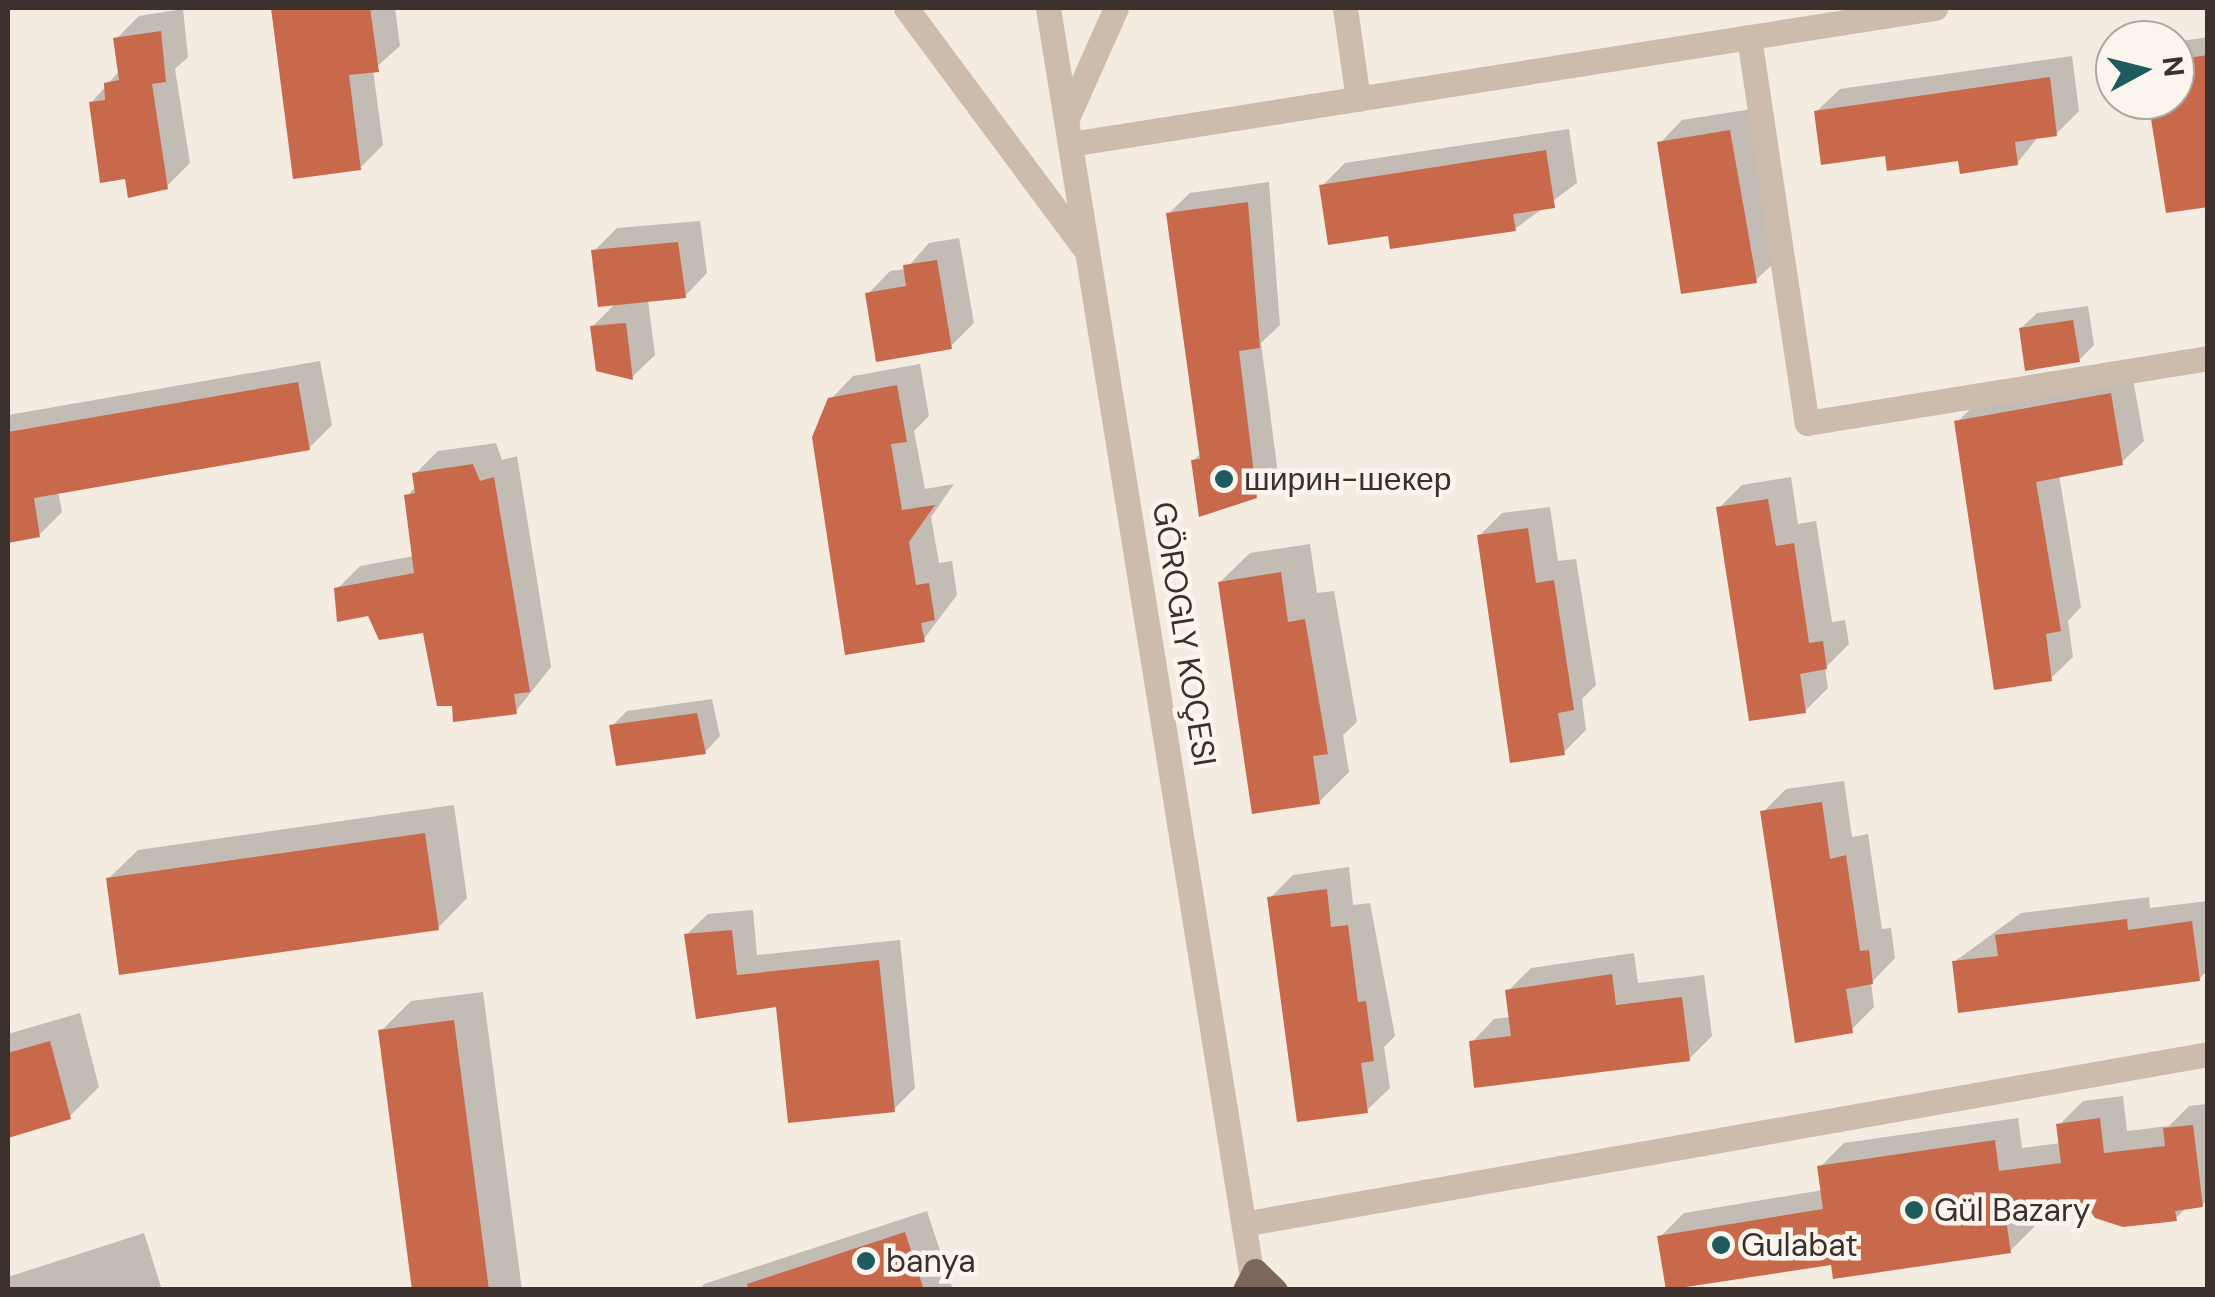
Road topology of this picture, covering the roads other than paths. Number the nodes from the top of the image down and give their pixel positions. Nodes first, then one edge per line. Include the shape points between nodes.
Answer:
1 (906, 8) edge
2 (1048, 8) edge
3 (1116, 8) edge
4 (1345, 8) edge
5 (1926, 8) edge
6 (1935, 8) edge
7 (1749, 37) junction
8 (1358, 99) junction
9 (1068, 131) junction
10 (1088, 253) junction
11 (2208, 358) edge
12 (2208, 1054) edge
13 (1248, 1224) junction
14 (1254, 1285) edge
15 (1275, 1290) edge

1 - 10 street
2 - 9 street, GÖROGLY KOÇESI
3 - 9 street
4 - 8 street
5 - 6 street
5 - 7 street
7 - 8 street
7 - 11 street via 1807,423
8 - 9 street
9 - 10 street, GÖROGLY KOÇESI
10 - 13 street, GÖROGLY KOÇESI
12 - 13 street
13 - 14 street, GÖROGLY KOÇESI
14 - 15 main road

